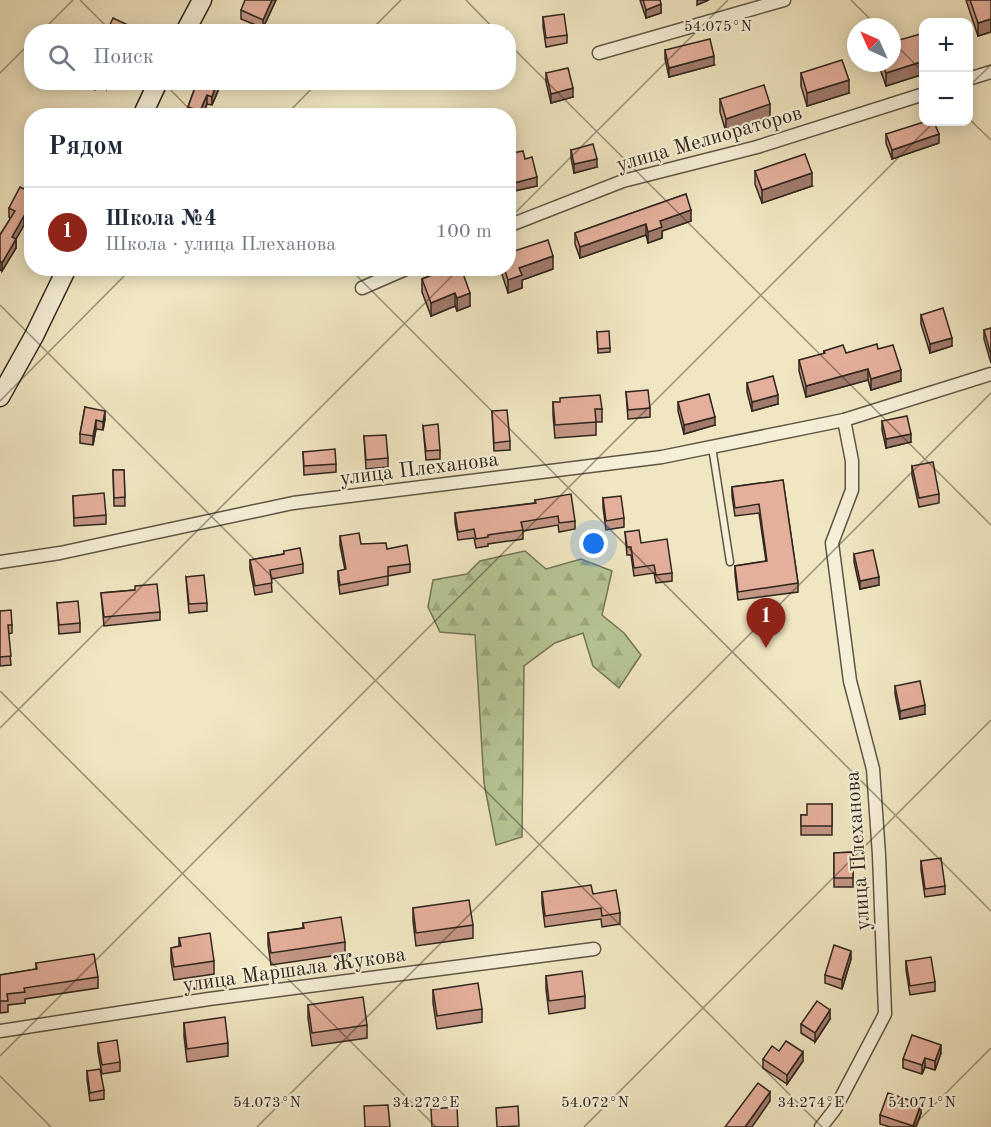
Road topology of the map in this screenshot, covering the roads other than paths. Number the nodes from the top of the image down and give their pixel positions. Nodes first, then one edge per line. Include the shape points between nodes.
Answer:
1 (202, 0) edge
2 (784, 0) edge
3 (189, 24) edge
4 (599, 53) dead end
5 (991, 72) edge
6 (973, 78) edge
7 (154, 90) edge
8 (919, 96) edge
9 (146, 108) edge
10 (516, 223) edge
11 (63, 276) edge
12 (390, 276) edge
13 (362, 288) dead end
14 (991, 374) edge
15 (0, 397) edge
16 (844, 420) junction
17 (712, 447) junction
18 (0, 561) edge
19 (730, 562) dead end
20 (594, 949) dead end
21 (0, 1031) edge
22 (821, 1127) edge

1 - 3 main road
2 - 4 street
5 - 6 street
7 - 9 main road
8 - 10 street, улица Мелиораторов via 757,147 623,181
11 - 15 main road
12 - 13 street
14 - 16 street, улица Плеханова
16 - 17 street, улица Плеханова
16 - 22 street, улица Плеханова via 852,461 852,490 832,543 850,681 873,769 885,1014 835,1109
17 - 18 street, улица Плеханова via 662,457 293,503 60,554
17 - 19 lane
20 - 21 street, улица Маршала Жукова via 209,999

